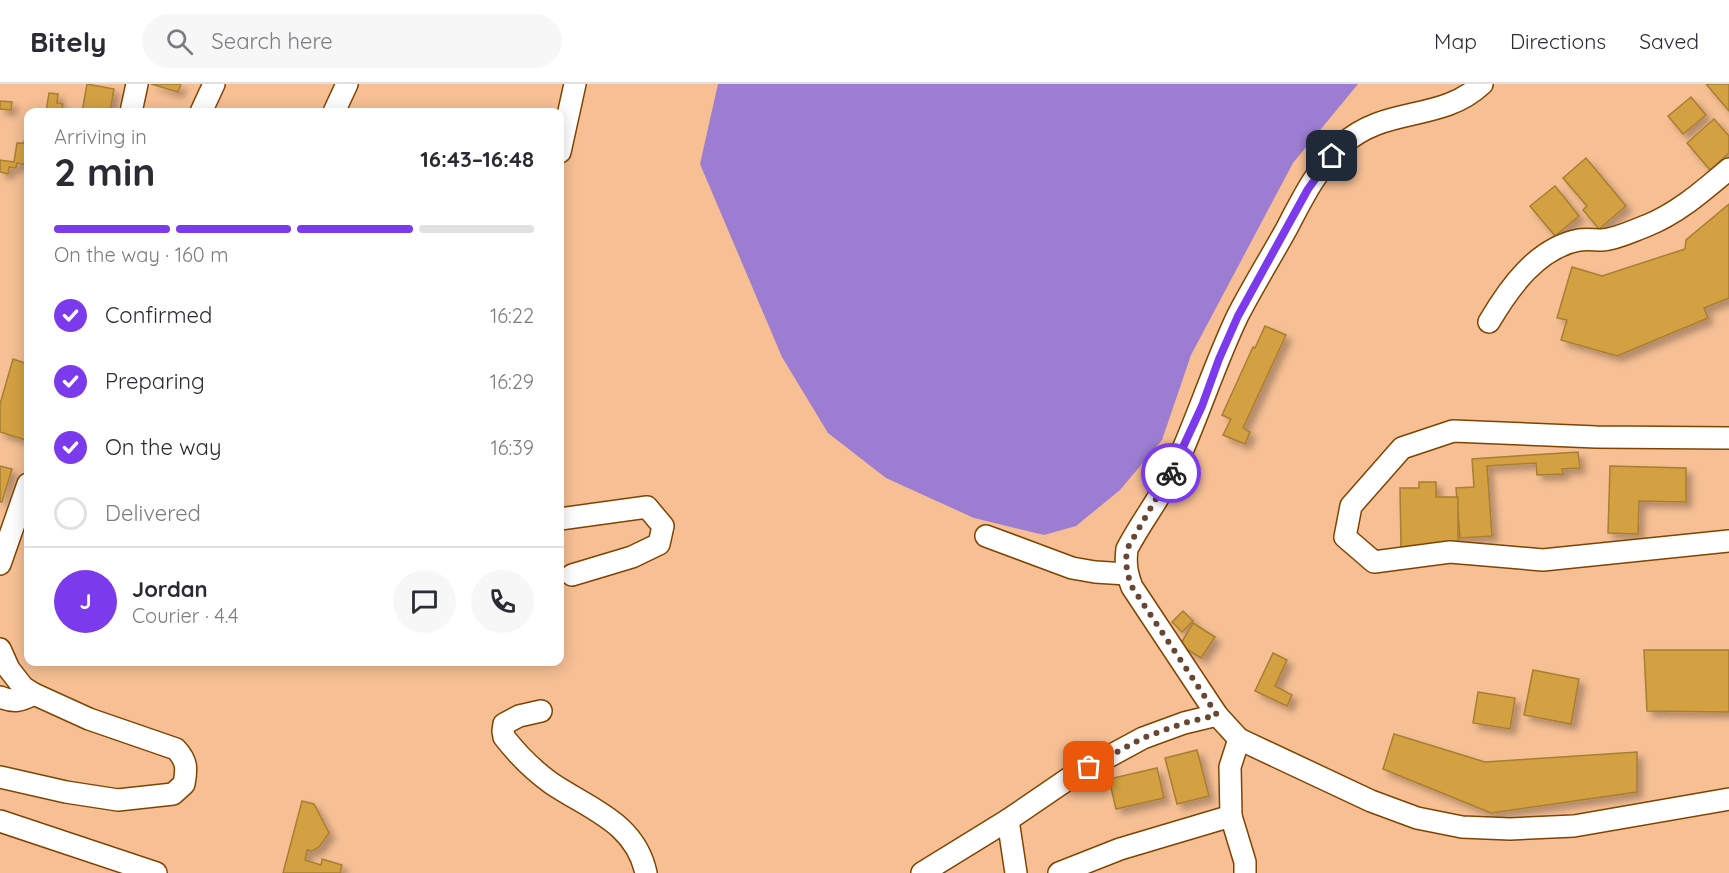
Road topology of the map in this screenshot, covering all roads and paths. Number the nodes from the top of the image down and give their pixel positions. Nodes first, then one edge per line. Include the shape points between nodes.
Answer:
1 (137, 84) edge
2 (214, 84) edge
3 (347, 84) edge
4 (575, 84) edge
5 (1482, 84) edge
6 (132, 108) edge
7 (203, 108) edge
8 (336, 108) edge
9 (564, 134) edge
10 (1729, 169) edge
11 (1489, 322) dead end
12 (1729, 438) edge
13 (24, 495) edge
14 (564, 518) edge
15 (986, 536) dead end
16 (1729, 541) edge
17 (0, 564) edge
18 (1126, 574) junction
19 (572, 575) dead end
20 (0, 649) edge
21 (34, 694) junction
22 (0, 697) edge
23 (541, 711) dead end
24 (1217, 715) junction
25 (1239, 739) junction
26 (0, 777) edge
27 (1729, 799) edge
28 (1231, 816) junction
29 (1008, 820) junction
30 (0, 821) edge
31 (156, 873) edge
32 (646, 873) edge
33 (922, 873) edge
34 (1016, 873) edge
35 (1059, 873) edge
36 (1245, 873) edge

1 - 6 street
2 - 7 street
3 - 8 street
4 - 9 street
5 - 18 street via 1452,104 1396,116 1357,133 1340,146 1308,189 1238,316 1176,466 1127,549
10 - 11 street via 1662,219 1616,237 1579,240 1542,258 1512,286
12 - 16 street via 1453,431 1402,448 1351,506 1345,537 1374,562 1450,552 1543,560
13 - 17 street
14 - 19 street via 648,507 663,526 659,543 632,557
15 - 18 street via 1072,568
18 - 24 street
20 - 21 street via 9,669
21 - 22 street via 12,702
21 - 26 street via 89,719 176,749 185,759 184,784 173,794 118,800
23 - 32 street via 504,724 504,737 534,770 617,823 635,848
24 - 25 street
24 - 29 street via 1143,738 1071,777
25 - 27 street via 1371,801 1417,818 1462,827 1510,830 1574,826
25 - 28 street via 1230,767
28 - 35 street via 1120,849
28 - 36 street
29 - 33 street
29 - 34 street
30 - 31 street

